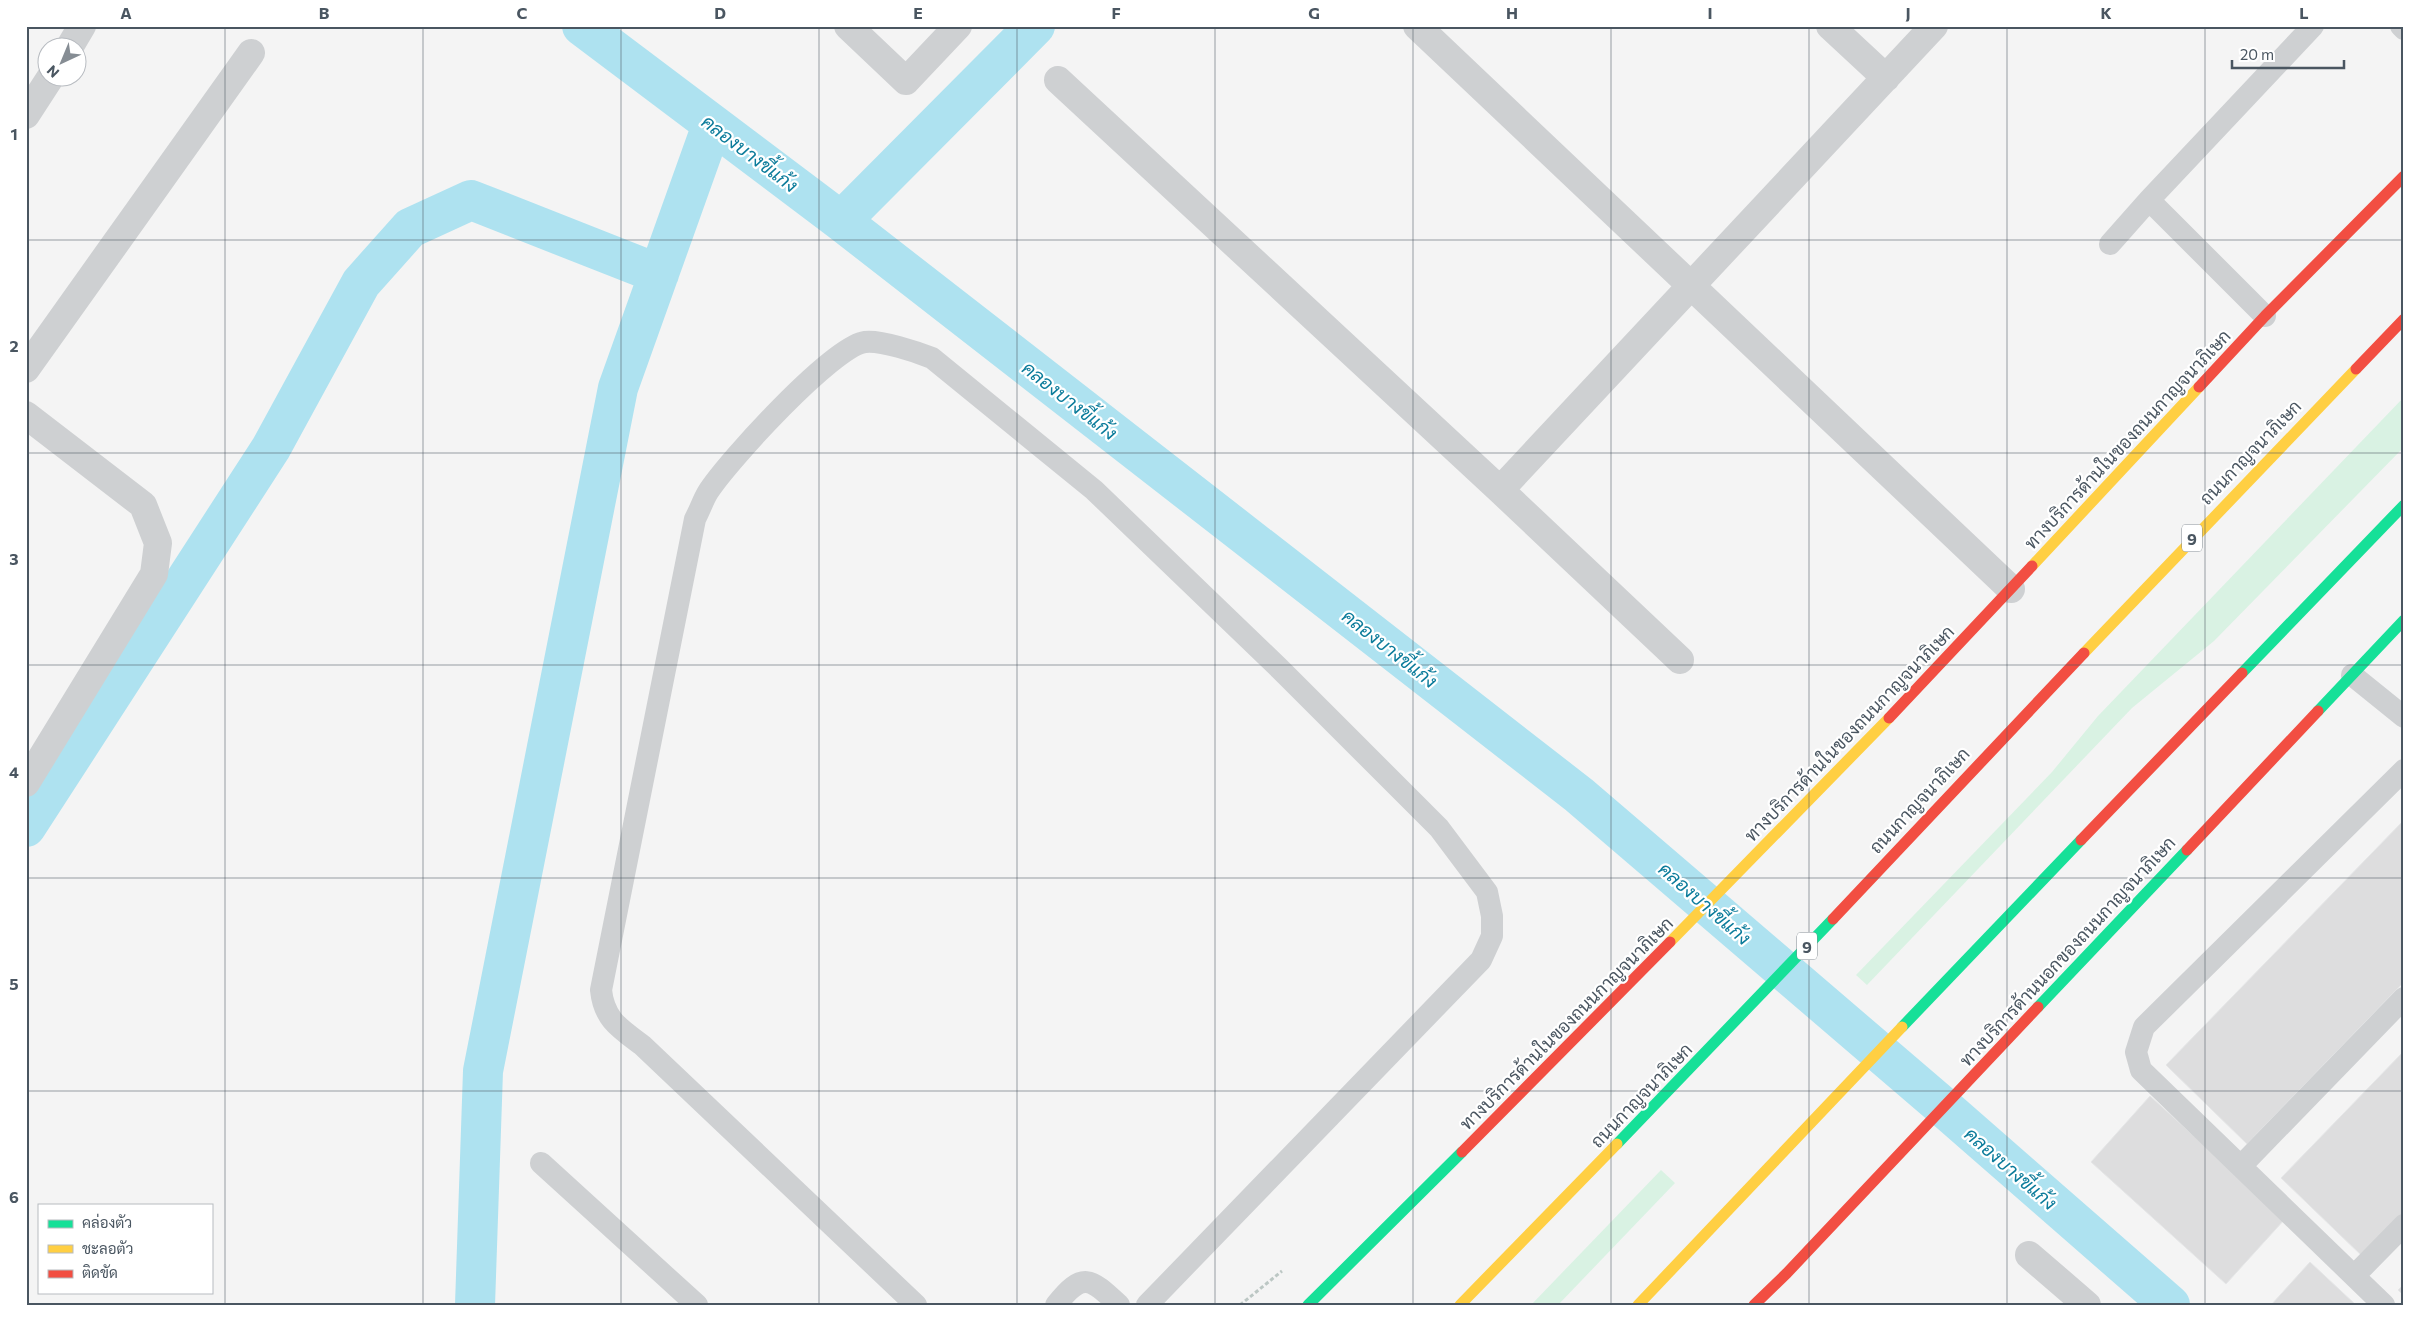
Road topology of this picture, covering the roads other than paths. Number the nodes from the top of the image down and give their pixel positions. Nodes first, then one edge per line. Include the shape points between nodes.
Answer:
1 (82, 26) edge
2 (848, 26) edge
3 (958, 26) edge
4 (1417, 26) edge
5 (1830, 26) edge
6 (1934, 26) edge
7 (2313, 26) edge
8 (75, 38) edge
9 (251, 53) dead end
10 (1886, 78) junction
11 (1058, 80) dead end
12 (44, 88) edge
13 (26, 115) edge
14 (2404, 176) edge
15 (2149, 200) junction
16 (2110, 244) dead end
17 (1691, 286) junction
18 (2265, 316) junction
19 (2404, 319) edge
20 (26, 370) edge
21 (26, 415) edge
22 (1500, 490) junction
23 (2404, 506) edge
24 (2011, 589) junction
25 (2404, 620) edge
26 (1680, 660) dead end
27 (2352, 674) junction
28 (2404, 717) edge
29 (2404, 770) edge
30 (26, 783) edge
31 (2404, 998) edge
32 (541, 1163) dead end
33 (2241, 1166) junction
34 (2404, 1225) edge
35 (2029, 1255) dead end
36 (2354, 1276) junction
37 (698, 1305) edge
38 (916, 1305) edge
39 (1056, 1305) edge
40 (1119, 1305) edge
41 (1146, 1305) edge
42 (1308, 1305) edge
43 (1460, 1305) edge
44 (1638, 1305) edge
45 (1754, 1305) edge
46 (2087, 1305) edge
47 (2384, 1305) edge

1 - 8 street
2 - 3 street via 906,81
4 - 17 street
5 - 10 street
6 - 10 street
7 - 15 lane
9 - 20 street
10 - 17 street
11 - 22 street
12 - 13 street
14 - 18 main road, ทางบริการด้านในของถนนกาญจนาภิเษก
15 - 16 lane
15 - 18 lane
17 - 22 street
17 - 24 street
18 - 24 main road, ทางบริการด้านในของถนนกาญจนาภิเษก
19 - 43 main road, ถนนกาญจนาภิเษก / 9 via 2234,493 1631,1132
21 - 30 street via 143,505 158,543 154,574
22 - 26 street
23 - 44 main road
24 - 42 main road, ทางบริการด้านในของถนนกาญจนาภิเษก via 1913,694 1556,1059
25 - 27 main road, ทางบริการด้านนอกของถนนกาญจนาภิเษก
27 - 28 lane
27 - 45 main road, ทางบริการด้านนอกของถนนกาญจนาภิเษก
29 - 33 lane via 2144,1028 2136,1052 2141,1070
31 - 33 lane
32 - 37 lane
33 - 36 lane
34 - 36 lane
35 - 46 street
36 - 47 lane
38 - 41 lane via 663,1065 619,1028 603,1008 600,990 695,519 709,491 809,379 865,342 910,349 932,358 1094,490 1439,828 1487,892 1492,936 1481,960
39 - 40 lane via 1076,1283 1088,1280

